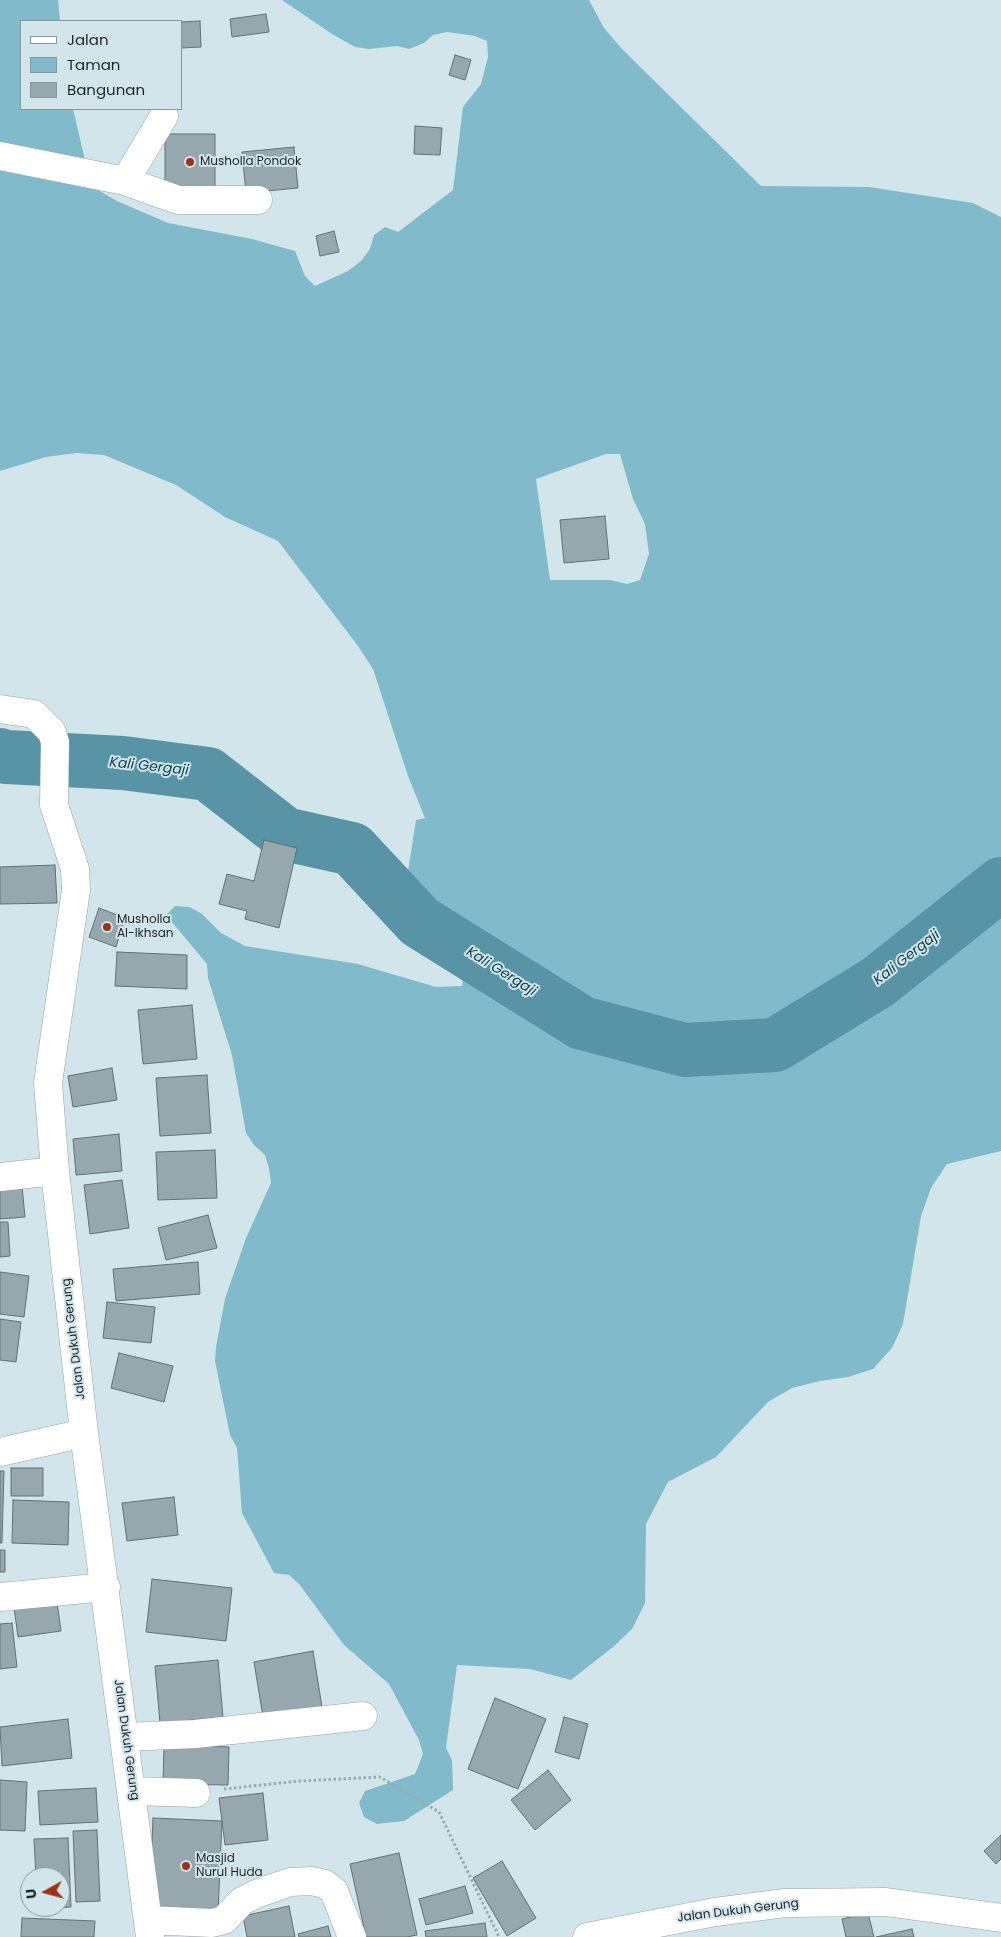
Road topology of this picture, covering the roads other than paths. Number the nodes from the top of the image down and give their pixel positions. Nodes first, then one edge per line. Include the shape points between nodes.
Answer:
1 (164, 116) dead end
2 (0, 156) edge
3 (125, 181) junction
4 (258, 200) dead end
5 (0, 709) edge
6 (55, 1171) junction
7 (0, 1177) edge
8 (84, 1433) junction
9 (0, 1452) edge
10 (106, 1587) junction
11 (0, 1597) edge
12 (363, 1716) dead end
13 (125, 1737) junction
14 (133, 1791) junction
15 (196, 1794) road end
16 (1001, 1918) edge
17 (149, 1928) edge
18 (352, 1937) edge
19 (587, 1937) edge

1 - 3 street
2 - 3 street
3 - 4 street via 178,200
5 - 6 street, Jalan Dukuh Gerung via 34,714 52,732 55,742 54,804 75,869 76,890 48,1083
6 - 7 street
6 - 8 street, Jalan Dukuh Gerung
8 - 9 street
8 - 10 street, Jalan Dukuh Gerung
10 - 11 street
10 - 13 street, Jalan Dukuh Gerung
12 - 13 street via 195,1734
13 - 14 street, Jalan Dukuh Gerung
14 - 15 street
14 - 17 street, Jalan Dukuh Gerung
16 - 19 street, Jalan Dukuh Gerung via 886,1902 785,1903 715,1912
17 - 18 street via 224,1920 242,1901 256,1894 290,1882 312,1881 325,1884 334,1891

